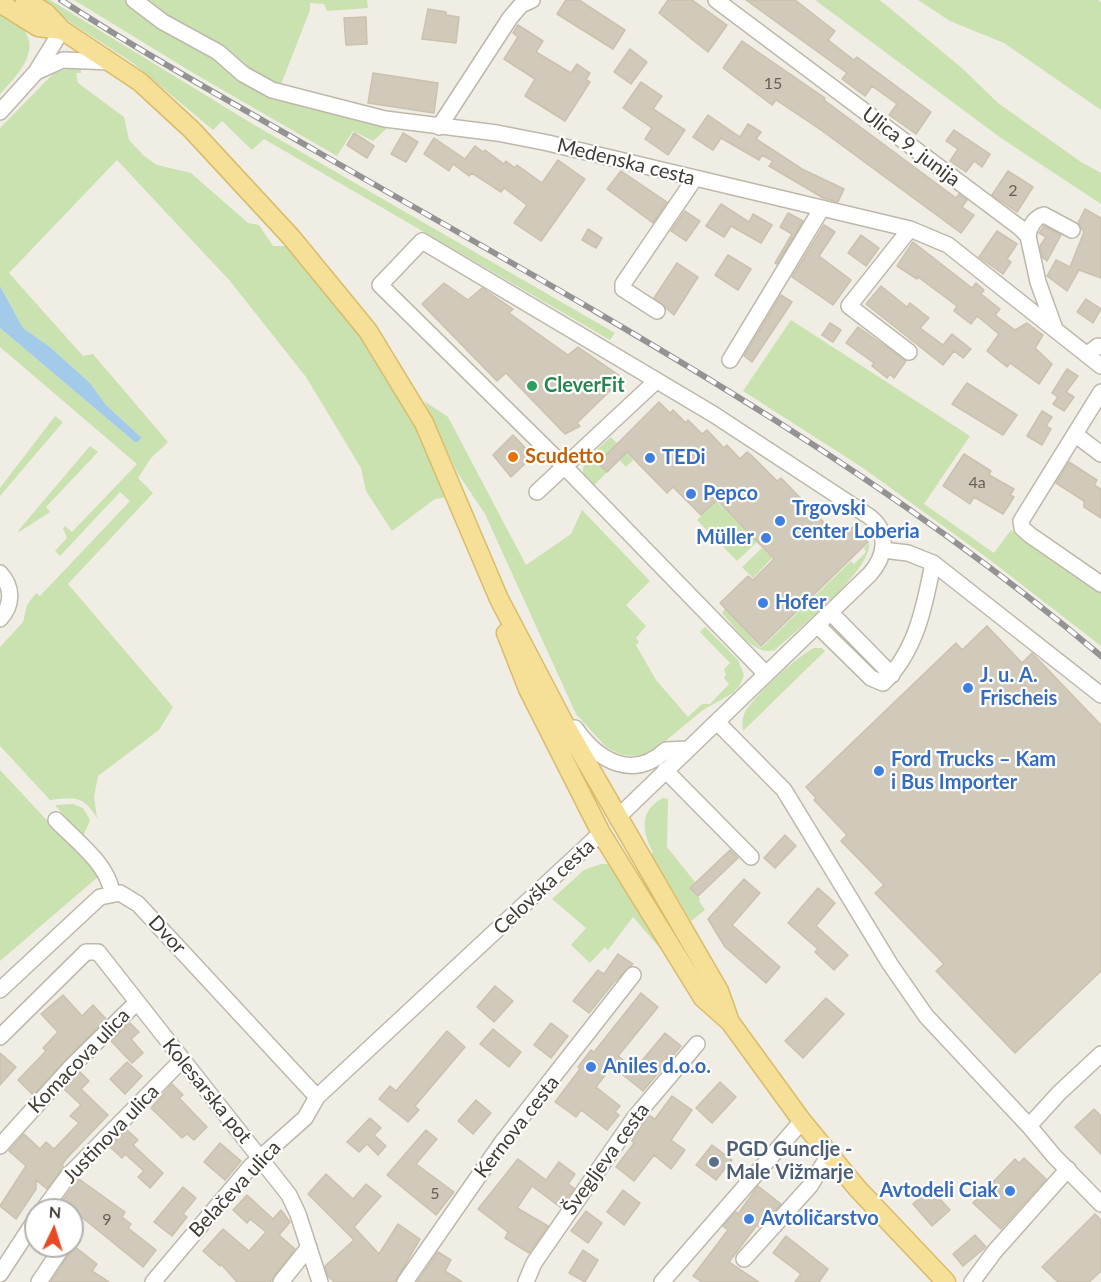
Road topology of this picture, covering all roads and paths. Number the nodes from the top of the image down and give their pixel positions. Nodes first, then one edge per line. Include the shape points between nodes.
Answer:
1 (25, 0) edge
2 (134, 0) edge
3 (532, 0) edge
4 (716, 0) edge
5 (0, 3) edge
6 (62, 30) junction
7 (111, 62) junction
8 (36, 72) junction
9 (0, 112) edge
10 (439, 128) junction
11 (695, 178) junction
12 (822, 208) junction
13 (910, 229) junction
14 (1072, 231) dead end
15 (1028, 236) junction
16 (657, 310) dead end
17 (1055, 329) junction
18 (1101, 346) edge
19 (909, 352) dead end
20 (1087, 354) junction
21 (730, 360) dead end
22 (1101, 366) edge
23 (655, 382) junction
24 (1101, 392) edge
25 (1076, 435) junction
26 (1101, 454) edge
27 (564, 466) junction
28 (537, 492) dead end
29 (883, 550) junction
30 (933, 563) junction
31 (0, 573) edge
32 (1101, 584) edge
33 (499, 600) junction
34 (830, 612) junction
35 (0, 619) edge
36 (817, 625) junction
37 (766, 674) junction
38 (892, 675) junction
39 (1101, 695) edge
40 (552, 699) junction
41 (717, 722) junction
42 (688, 748) junction
43 (665, 770) junction
44 (617, 818) junction
45 (56, 820) dead end
46 (601, 833) junction
47 (751, 856) dead end
48 (112, 893) junction
49 (633, 975) dead end
50 (0, 990) edge
51 (136, 1003) junction
52 (730, 1022) junction
53 (0, 1037) edge
54 (697, 1044) dead end
55 (1101, 1054) edge
56 (182, 1060) junction
57 (317, 1097) junction
58 (802, 1120) junction
59 (1029, 1126) junction
60 (0, 1146) edge
61 (829, 1155) junction
62 (262, 1157) junction
63 (1068, 1169) junction
64 (52, 1198) edge
65 (1101, 1204) edge
66 (24, 1237) edge
67 (309, 1247) junction
68 (55, 1258) edge
69 (744, 1259) dead end
70 (0, 1274) edge
71 (39, 1282) edge
72 (153, 1282) edge
73 (280, 1282) edge
74 (320, 1282) edge
75 (405, 1282) edge
76 (526, 1282) edge
77 (662, 1282) edge
78 (946, 1282) edge
79 (972, 1282) edge

1 - 6 main road via 46,13
2 - 10 street, Medenska cesta via 272,90 323,105
3 - 10 street via 521,5 510,18
4 - 15 street, Ulica 9. junija
5 - 6 main road via 38,27
6 - 7 main road
6 - 8 street
7 - 8 street via 63,60
7 - 33 main road via 140,82 243,182 368,331 437,449
8 - 9 street
10 - 11 street, Medenska cesta via 497,133
11 - 12 street, Medenska cesta
11 - 16 street via 623,284 623,289
12 - 13 street, Medenska cesta
12 - 21 street
13 - 17 street, Medenska cesta via 948,245
13 - 19 street via 849,306
14 - 15 street via 1044,215 1035,220
15 - 17 street via 1038,282
17 - 20 street, Medenska cesta
18 - 20 street
20 - 22 street, Medenska cesta
23 - 27 street
23 - 27 street via 422,241 380,285
23 - 29 street via 759,443 870,517 881,531
24 - 25 street
25 - 26 street
25 - 32 street via 1023,515 1022,528
27 - 28 street
27 - 37 street
29 - 30 street via 908,553
29 - 34 street via 873,570
30 - 38 street via 922,620
30 - 39 street
31 - 35 street via 8,584 10,597
33 - 40 main road, Celovška cesta
33 - 46 main road via 504,629 528,689
34 - 36 street
34 - 38 street
36 - 37 street
36 - 38 street via 871,678 884,683
37 - 41 street
40 - 42 street via 563,706 585,743 611,761 642,766 666,750
40 - 44 main road, Celovška cesta
41 - 42 street
41 - 59 street via 784,790 926,1016
42 - 43 street
43 - 44 street
43 - 47 street
44 - 46 main road
44 - 52 main road, Celovška cesta via 718,991
45 - 48 street via 103,869
46 - 52 main road, Celovška cesta via 703,998
46 - 57 street, Celovška cesta
48 - 50 street via 100,897
48 - 57 street, Dvor via 127,896 138,904
49 - 75 street, Kernova cesta via 503,1141
51 - 53 street, Kolesarska pot via 98,952 86,952
51 - 56 street, Kolesarska pot
51 - 60 street, Komacova ulica via 70,1067
52 - 58 main road, Celovška cesta
54 - 76 street, Švegljeva cesta via 622,1135 534,1263
55 - 59 street
56 - 62 street, Kolesarska pot
56 - 64 street, Justinova ulica via 68,1176
57 - 62 street, Belačeva ulica via 305,1118
58 - 61 main road, Celovška cesta
58 - 77 street
59 - 63 street
61 - 69 street via 810,1186
61 - 78 main road, Celovška cesta
62 - 67 street, Kolesarska pot via 294,1204
62 - 72 street, Belačeva ulica
63 - 65 street
63 - 79 street
66 - 70 street
67 - 73 street
67 - 74 street, Kolesarska pot
68 - 71 street

